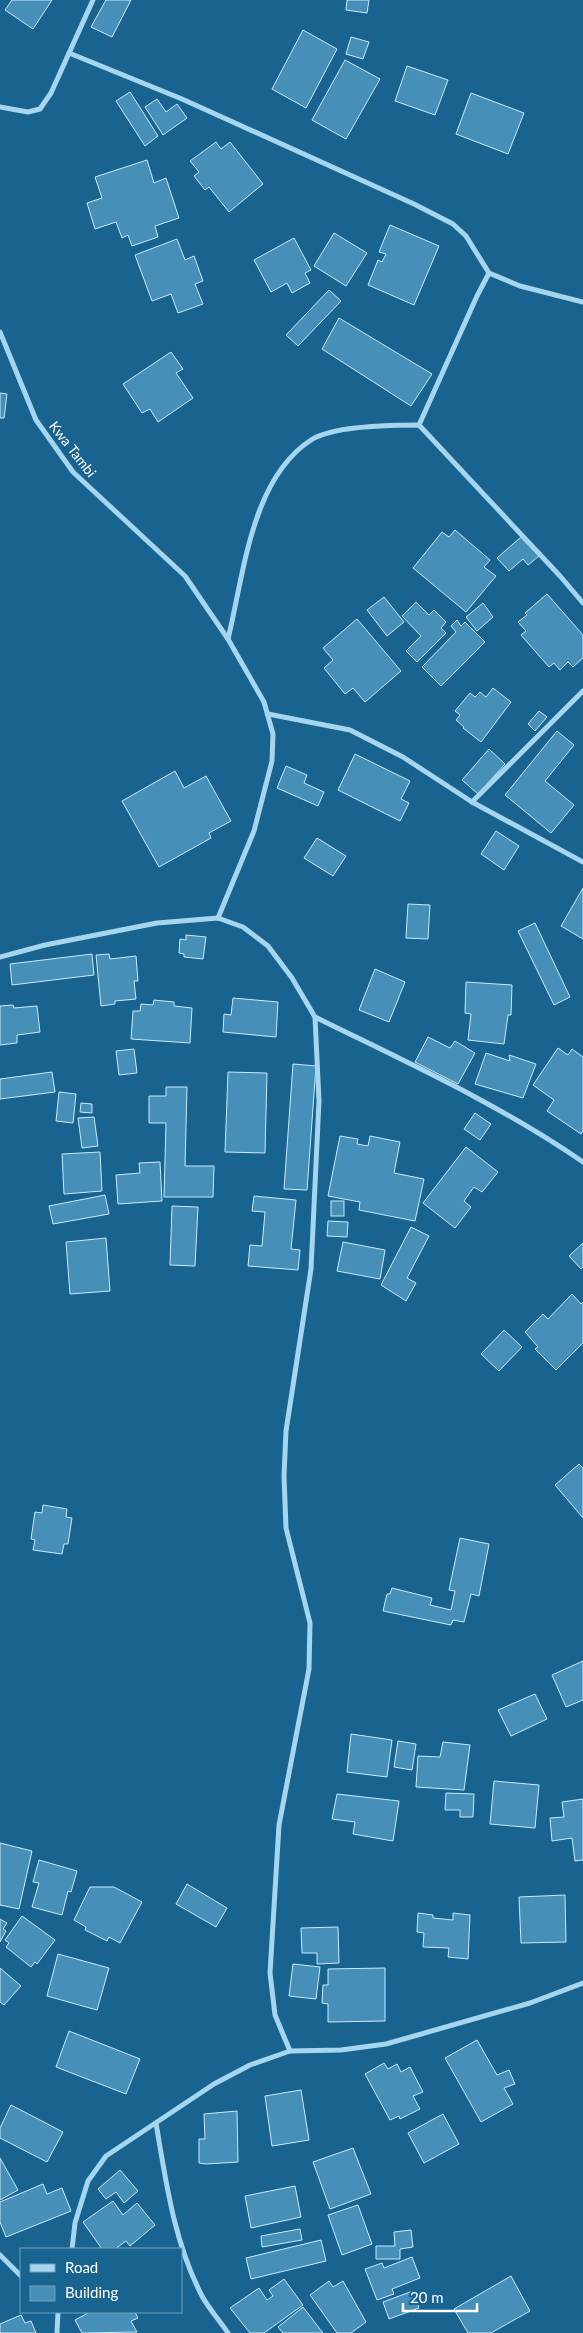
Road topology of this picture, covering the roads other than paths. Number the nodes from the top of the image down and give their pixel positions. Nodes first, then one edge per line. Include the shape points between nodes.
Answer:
1 (93, 0) edge
2 (69, 53) junction
3 (0, 107) edge
4 (489, 273) junction
5 (583, 302) edge
6 (0, 332) edge
7 (419, 425) junction
8 (583, 603) edge
9 (228, 638) junction
10 (583, 691) edge
11 (268, 714) junction
12 (472, 802) junction
13 (583, 862) edge
14 (218, 918) junction
15 (0, 957) edge
16 (315, 1017) junction
17 (583, 1162) edge
18 (583, 1983) edge
19 (290, 2051) junction
20 (156, 2123) junction
21 (72, 2248) edge
22 (182, 2248) edge
23 (182, 2249) edge
24 (0, 2255) edge
25 (20, 2275) edge
26 (58, 2313) edge
27 (57, 2333) edge
28 (228, 2333) edge

1 - 2 street
2 - 3 street via 51,93 40,108 28,112
2 - 4 street via 182,99 453,224 466,236
4 - 5 street via 520,286
4 - 7 street
6 - 9 street, Kwa Tambi via 36,420 73,472 185,576
7 - 8 street
7 - 9 street via 327,434 311,440 284,465 264,497 247,549
9 - 11 street, Kwa Tambi via 254,681
10 - 12 street
11 - 12 street via 350,730 403,757
11 - 14 street, Kwa Tambi via 273,734 272,761 265,793 254,831
12 - 13 street
14 - 15 street via 157,923
14 - 16 street via 243,928 268,946
16 - 17 street via 496,1108 546,1136
16 - 19 street via 319,1101 311,1269 286,1431 284,1476 286,1528 310,1623 309,1670 279,1826 270,1973 275,2015
18 - 19 street via 530,2003 386,2044 341,2050
19 - 20 street via 250,2065 214,2084
20 - 21 street via 106,2156 88,2181 75,2224
20 - 22 street
23 - 28 street via 203,2297
24 - 25 street
26 - 27 street

